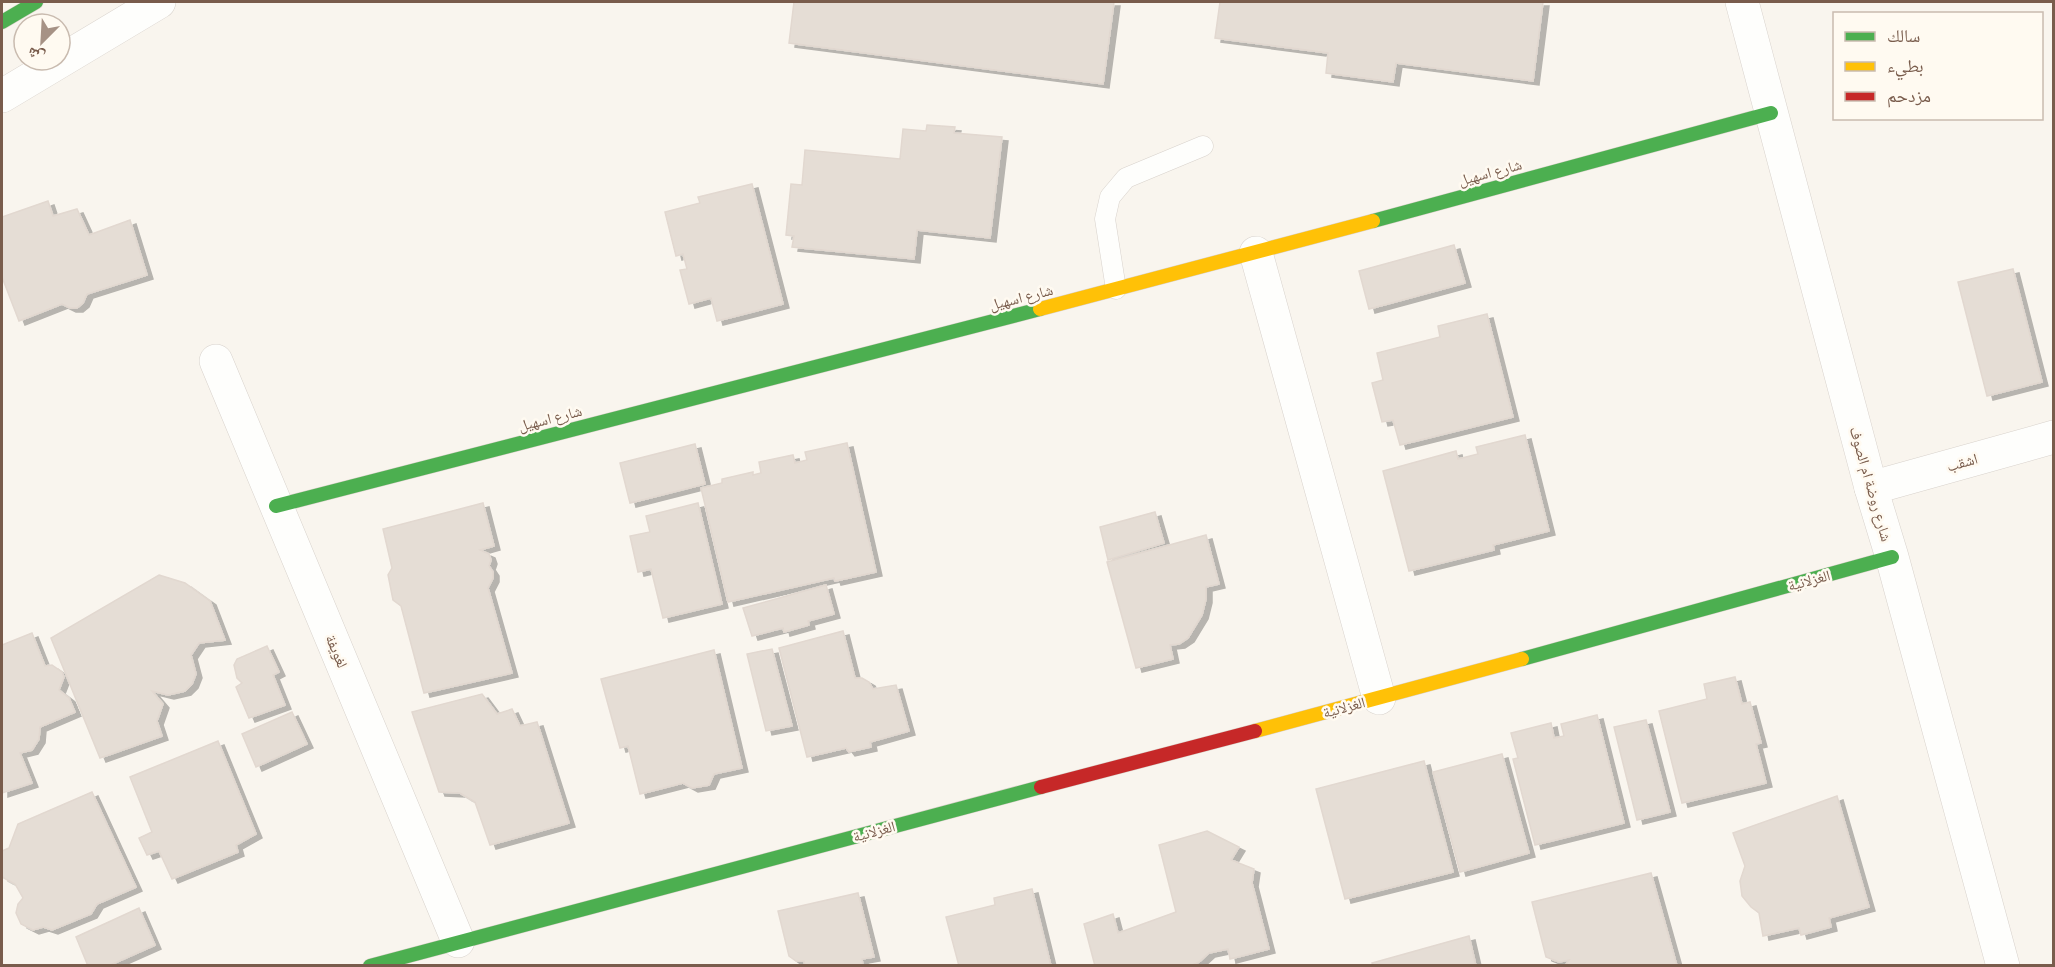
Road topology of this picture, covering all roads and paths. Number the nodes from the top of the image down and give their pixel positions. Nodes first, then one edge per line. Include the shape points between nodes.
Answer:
1 (36, 2) edge
2 (159, 2) edge
3 (1742, 2) edge
4 (2, 22) edge
5 (2, 96) edge
6 (1771, 113) junction
7 (1203, 146) dead end
8 (1256, 253) junction
9 (1116, 289) junction
10 (216, 361) dead end
11 (2054, 437) edge
12 (1871, 488) junction
13 (276, 506) junction
14 (1892, 557) junction
15 (1379, 698) junction
16 (458, 941) junction
17 (370, 966) edge
18 (2003, 966) edge

1 - 4 street
2 - 5 street
3 - 6 street, شارع روضة ام الصوف
6 - 8 street, شارع اسهيل
6 - 12 street, شارع روضة ام الصوف
7 - 9 lane via 1126,178 1110,197 1105,219
8 - 9 street, شارع اسهيل
8 - 15 street, الغزلانية
9 - 13 street, شارع اسهيل
10 - 13 street, لغويفة
11 - 12 street, اشقب
12 - 14 street, شارع روضة ام الصوف
13 - 16 street, لغويفة
14 - 15 street, الغزلانية
14 - 18 street, شارع روضة ام الصوف
15 - 16 street, الغزلانية
16 - 17 street, الغزلانية

